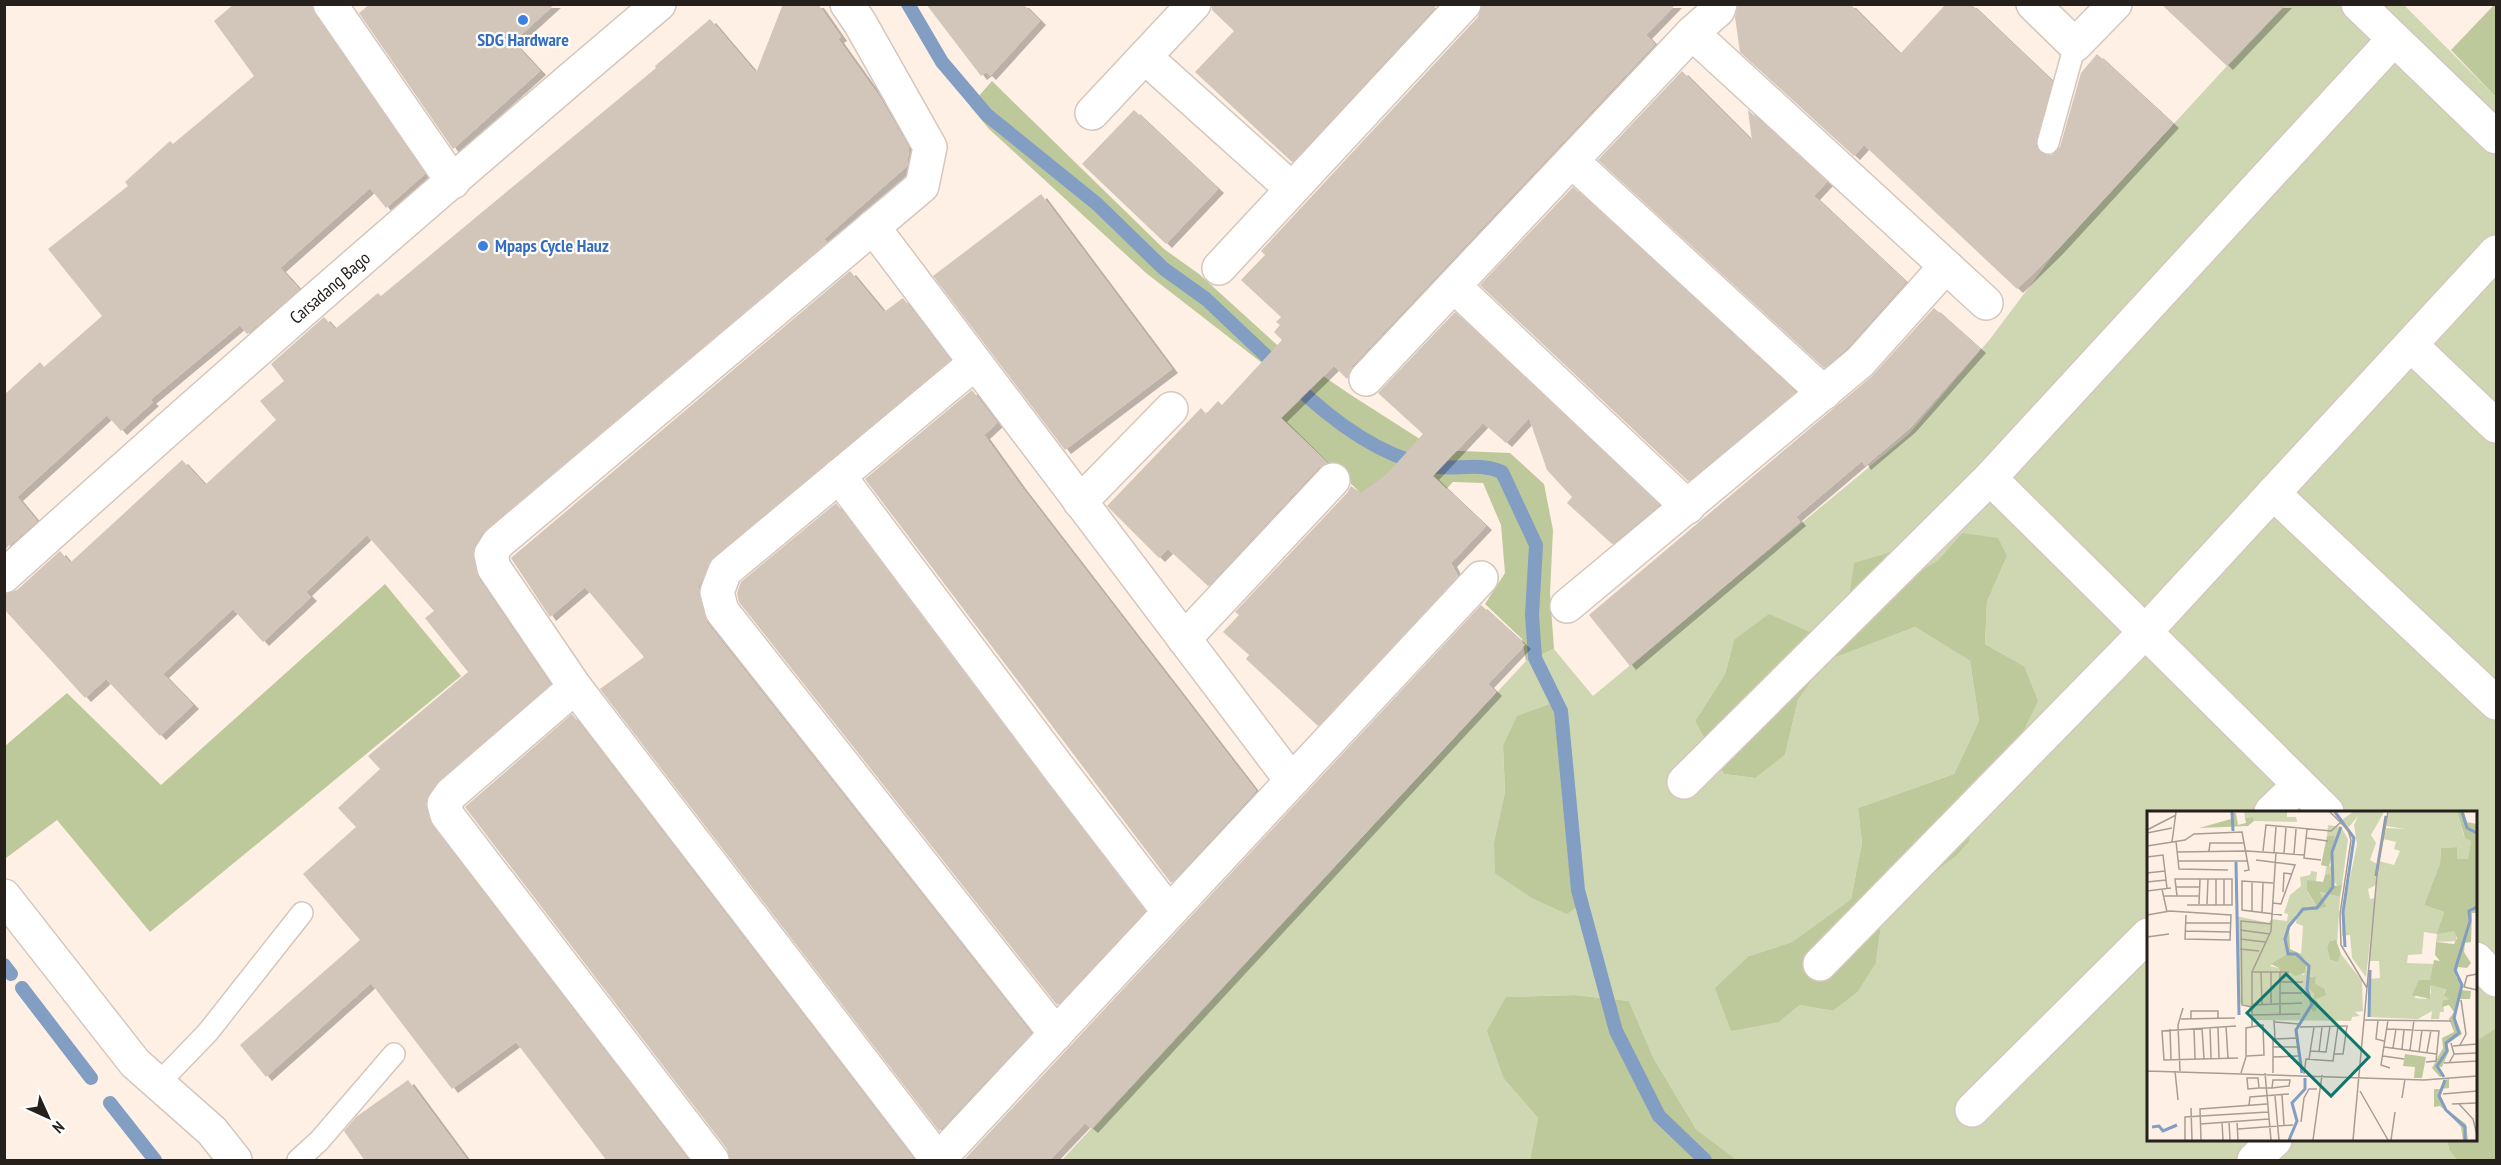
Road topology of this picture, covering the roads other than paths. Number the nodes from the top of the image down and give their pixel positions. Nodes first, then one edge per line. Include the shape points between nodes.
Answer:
1 (330, 4) edge
2 (659, 4) edge
3 (847, 4) edge
4 (1194, 4) edge
5 (1464, 4) edge
6 (1720, 4) edge
7 (2033, 4) edge
8 (2115, 4) edge
9 (2358, 4) edge
10 (1692, 33) junction
11 (2394, 39) junction
12 (2075, 45) junction
13 (1145, 57) junction
14 (1092, 113) dead end
15 (2496, 137) edge
16 (2048, 143) dead end
17 (1572, 161) junction
18 (453, 182) junction
19 (1292, 189) junction
20 (873, 227) junction
21 (2496, 252) edge
22 (1946, 266) junction
23 (1219, 268) dead end
24 (1455, 286) junction
25 (1986, 303) dead end
26 (2411, 345) junction
27 (975, 363) junction
28 (1366, 380) dead end
29 (1824, 393) junction
30 (1171, 409) dead end
31 (2496, 426) edge
32 (839, 476) junction
33 (1990, 478) junction
34 (1333, 480) dead end
35 (2272, 493) junction
36 (1080, 502) junction
37 (1688, 507) junction
38 (4, 576) edge
39 (1480, 578) dead end
40 (1567, 606) dead end
41 (2145, 632) junction
42 (1184, 639) junction
43 (575, 687) junction
44 (2496, 703) edge
45 (1291, 780) junction
46 (1684, 782) dead end
47 (2299, 785) junction
48 (2273, 811) edge
49 (2325, 811) edge
50 (4, 896) edge
51 (1169, 912) junction
52 (302, 914) dead end
53 (2147, 936) edge
54 (2477, 961) edge
55 (1820, 964) dead end
56 (2496, 980) edge
57 (1056, 1034) junction
58 (393, 1054) dead end
59 (159, 1083) junction
60 (1972, 1110) dead end
61 (2274, 1141) edge
62 (235, 1161) edge
63 (298, 1161) edge
64 (712, 1161) edge
65 (938, 1161) edge
66 (2254, 1161) edge

1 - 18 street
2 - 18 street, Carsadang Bago
3 - 20 street via 930,147 922,186
4 - 13 street
5 - 19 street
6 - 10 street
7 - 12 street
8 - 12 street
9 - 11 street
10 - 17 street
10 - 22 street
11 - 15 street
11 - 33 street
12 - 16 lane
13 - 14 street
13 - 19 street
17 - 24 street
17 - 29 street
18 - 38 street, Carsadang Bago via 151,443
19 - 23 street
20 - 27 street
20 - 43 street via 498,543 491,554 494,568
21 - 26 street
22 - 25 street
22 - 29 street via 1860,362
24 - 28 street
24 - 37 street
26 - 31 street
26 - 35 street
27 - 32 street
27 - 36 street
29 - 37 street
30 - 36 street
32 - 51 street
32 - 57 street via 725,571 717,592 722,611
33 - 41 street
33 - 46 street
34 - 42 street
35 - 41 street
35 - 44 street
36 - 42 street
37 - 40 street
39 - 45 street
41 - 47 street
41 - 55 street
42 - 45 street
43 - 64 street via 451,794 444,804 447,815
43 - 65 street
45 - 51 street
47 - 48 street
47 - 49 street
50 - 59 street via 135,1063
51 - 57 street
52 - 59 lane via 208,1032
53 - 60 street
54 - 56 street
57 - 65 street
58 - 63 lane
59 - 62 street via 212,1131
61 - 66 street

